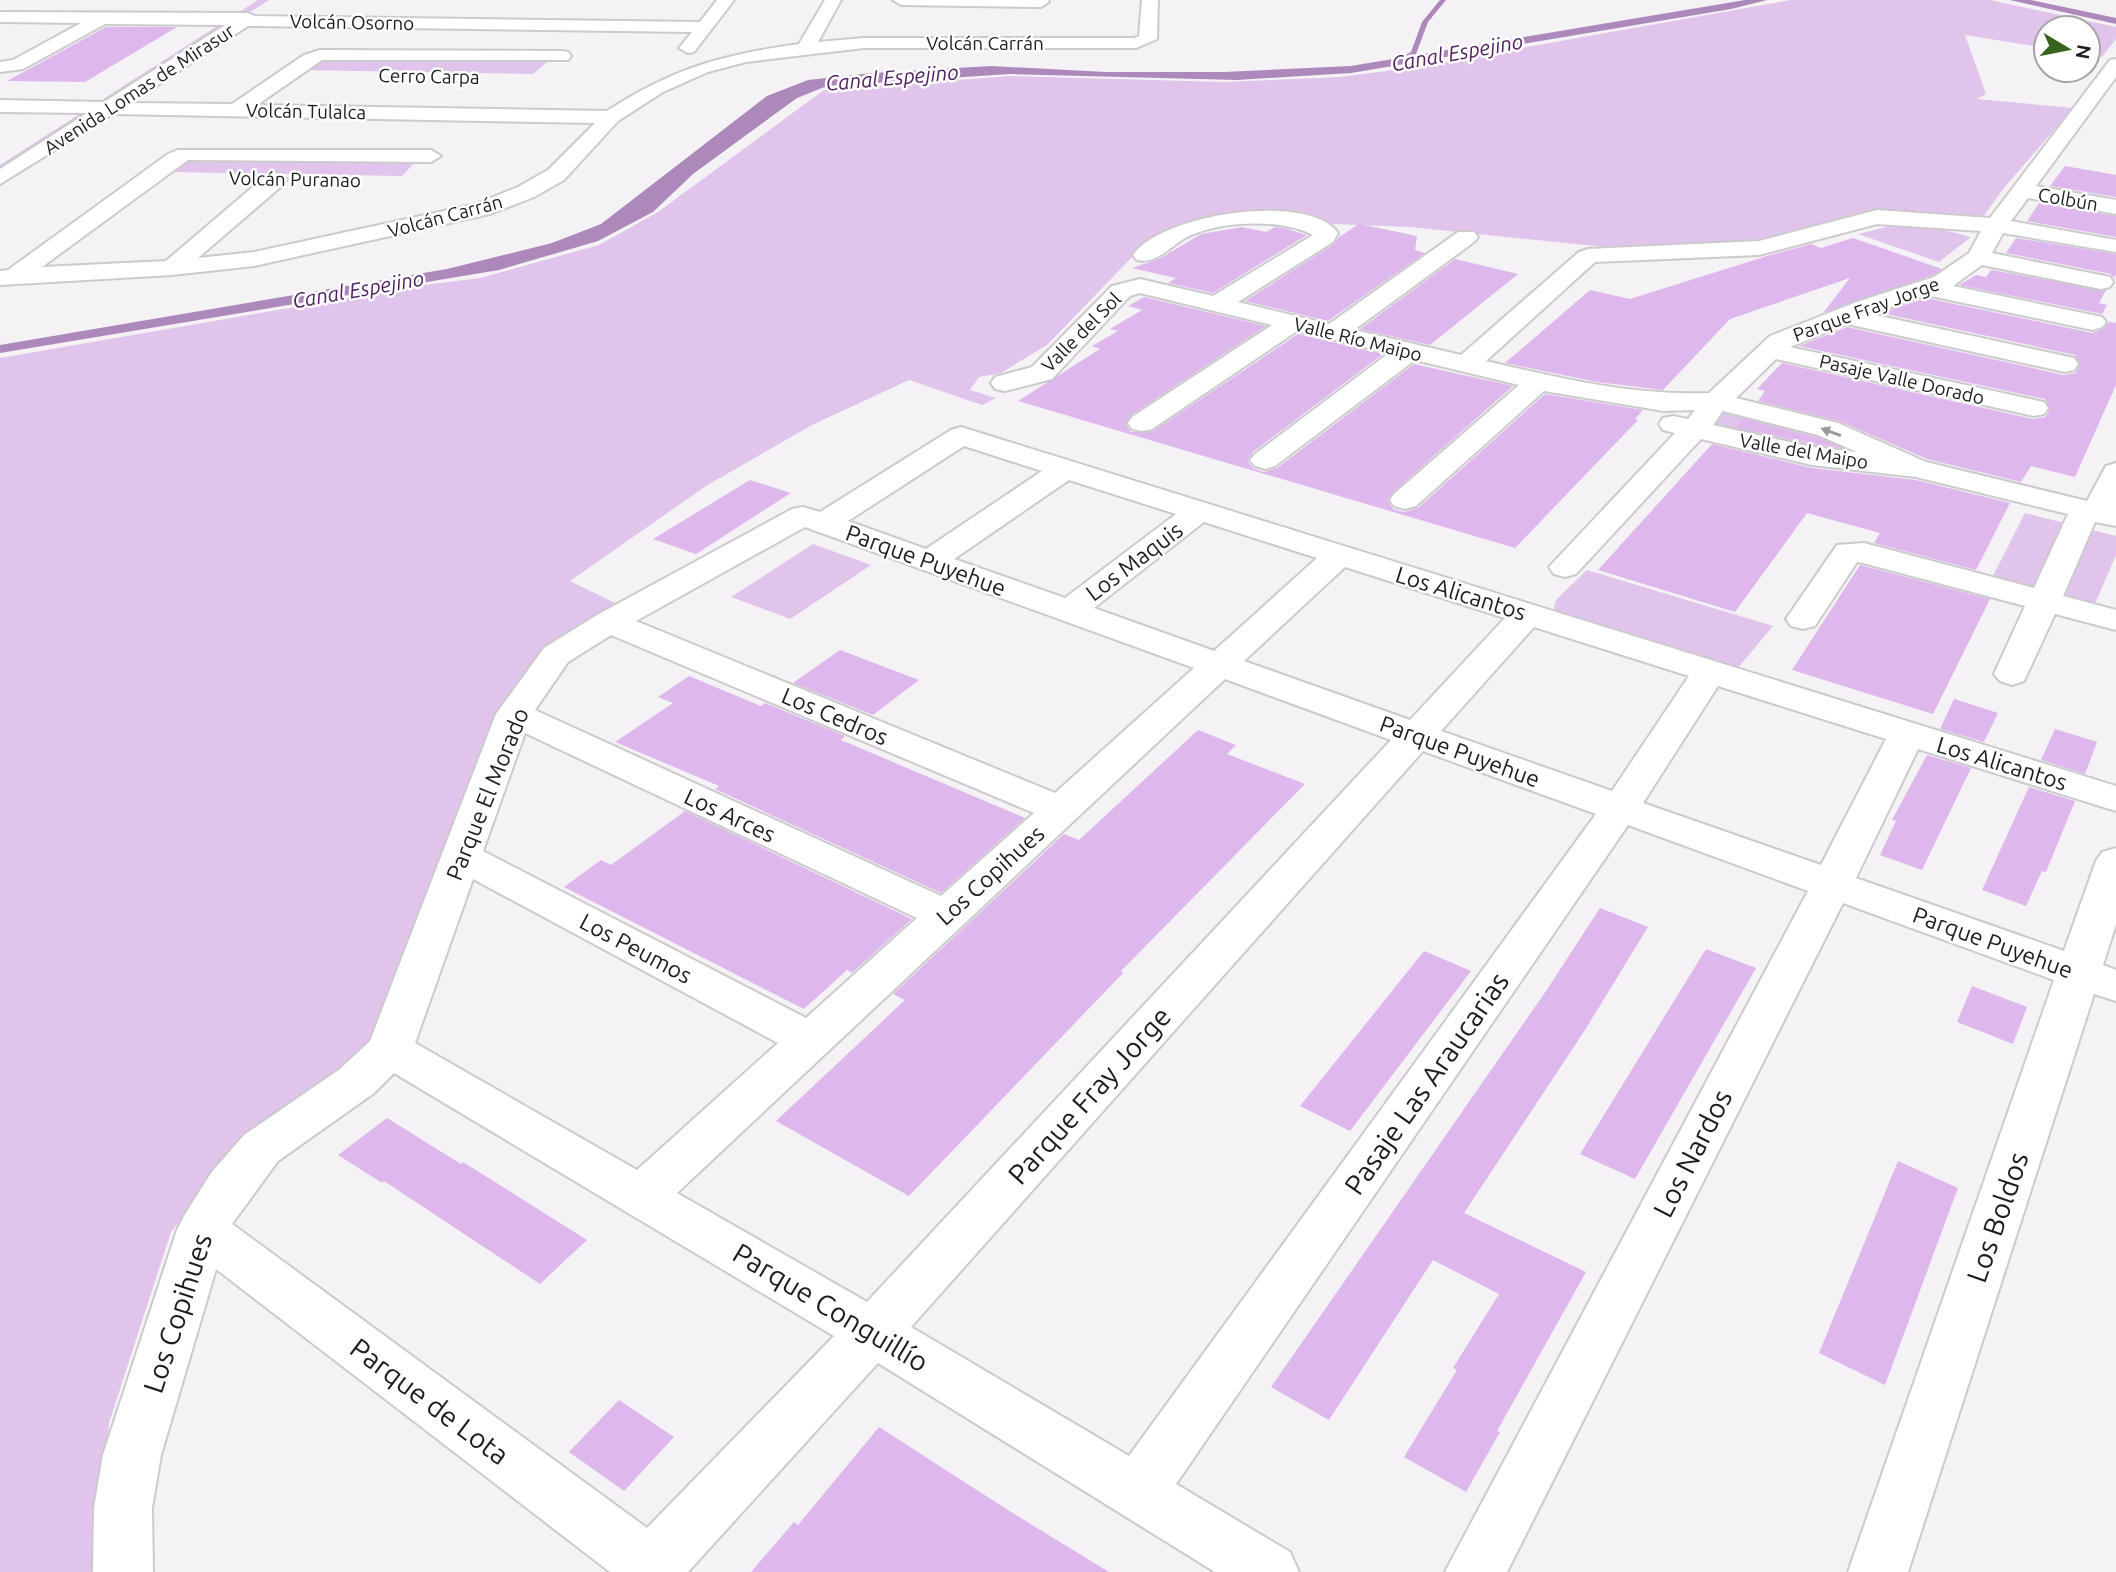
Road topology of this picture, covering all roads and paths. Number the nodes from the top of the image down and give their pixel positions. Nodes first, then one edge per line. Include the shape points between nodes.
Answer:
1 (250, 0) edge
2 (277, 0) edge
3 (726, 0) edge
4 (833, 0) edge
5 (901, 0) edge
6 (1150, 0) edge
7 (937, 1) edge
8 (1041, 1) edge
9 (377, 7) dead end
10 (0, 17) edge
11 (102, 18) junction
12 (218, 20) junction
13 (245, 20) junction
14 (356, 22) junction
15 (593, 25) junction
16 (705, 27) junction
17 (924, 43) junction
18 (1031, 43) junction
19 (12, 48) dead end
20 (48, 48) junction
21 (805, 48) junction
22 (562, 57) junction
23 (2116, 64) edge
24 (0, 67) edge
25 (289, 73) junction
26 (317, 74) dead end
27 (543, 75) dead end
28 (674, 79) junction
29 (0, 106) edge
30 (2084, 106) junction
31 (80, 107) junction
32 (110, 108) junction
33 (2109, 109) dead end
34 (237, 110) junction
35 (475, 114) junction
36 (611, 117) junction
37 (431, 156) junction
38 (0, 158) edge
39 (150, 177) junction
40 (188, 177) dead end
41 (0, 178) edge
42 (251, 178) dead end
43 (276, 178) junction
44 (408, 178) dead end
45 (302, 179) dead end
46 (2021, 190) junction
47 (2116, 207) edge
48 (1996, 225) junction
49 (1466, 237) dead end
50 (2113, 246) dead end
51 (1145, 255) dead end
52 (1978, 257) junction
53 (172, 268) junction
54 (7, 278) edge
55 (2101, 282) dead end
56 (1926, 288) junction
57 (1158, 289) joint
58 (1217, 304) junction
59 (1846, 316) junction
60 (2093, 322) dead end
61 (1292, 323) junction
62 (1333, 333) junction
63 (1770, 350) junction
64 (1408, 352) junction
65 (2065, 364) dead end
66 (1465, 365) junction
67 (1004, 383) dead end
68 (1549, 384) junction
69 (1716, 401) junction
70 (2034, 408) dead end
71 (1142, 423) dead end
72 (1693, 430) junction
73 (1265, 460) dead end
74 (1916, 468) junction
75 (1065, 469) junction
76 (2116, 472) edge
77 (1405, 500) dead end
78 (1199, 511) junction
79 (2099, 513) edge
80 (814, 519) junction
81 (1339, 555) junction
82 (930, 561) junction
83 (1565, 567) dead end
84 (2045, 601) junction
85 (1069, 611) junction
86 (1527, 614) junction
87 (1803, 619) dead end
88 (2116, 620) edge
89 (609, 622) junction
90 (1220, 665) junction
91 (1710, 671) junction
92 (2012, 674) dead end
93 (514, 714) junction
94 (1907, 733) junction
95 (1418, 736) junction
96 (2116, 799) edge
97 (1620, 808) junction
98 (1061, 810) junction
99 (461, 856) junction
100 (2116, 861) edge
101 (1832, 884) junction
102 (946, 915) junction
103 (2097, 979) edge
104 (810, 1040) junction
105 (390, 1049) junction
106 (642, 1195) junction
107 (202, 1230) junction
108 (873, 1332) junction
109 (1138, 1492) junction
110 (652, 1570) edge
111 (123, 1572) edge
112 (1269, 1572) edge
113 (1475, 1572) edge
114 (1878, 1572) edge

1 - 12 street, Avenida Lomas de Mirasur
2 - 13 street, Avenida Lomas de Mirasur
3 - 16 street
4 - 21 street
5 - 7 street
6 - 18 street, Volcán Carrán via 1148,39 1142,42
7 - 8 street
7 - 17 street
8 - 18 street
9 - 14 street
10 - 11 street, Volcán Osorno
11 - 12 street, Volcán Osorno
11 - 20 street
12 - 13 street, Volcán Osorno
12 - 31 street, Avenida Lomas de Mirasur
13 - 14 street, Volcán Osorno
13 - 32 street, Avenida Lomas de Mirasur
14 - 15 street, Volcán Osorno
15 - 16 street, Volcán Osorno
15 - 22 street
16 - 28 street via 669,74
17 - 18 street, Volcán Carrán
17 - 21 street, Volcán Carrán
19 - 20 street
20 - 24 street via 18,65
21 - 28 street, Volcán Carrán via 732,60
22 - 25 street, Cerro Carpa via 328,54
22 - 27 street
23 - 30 street, Parque Fray Jorge
25 - 26 street
25 - 34 street, Cerro Carpa
28 - 36 street, Volcán Carrán
29 - 31 street, Volcán Tulalca
30 - 33 street
30 - 46 street, Parque Fray Jorge
31 - 32 street, Volcán Tulalca
31 - 38 street, Avenida Lomas de Mirasur
32 - 34 street, Volcán Tulalca
32 - 41 street, Avenida Lomas de Mirasur
34 - 35 street, Volcán Tulalca
35 - 36 street, Volcán Tulalca
35 - 37 street
36 - 53 street, Volcán Carrán via 556,175 494,205 284,254
37 - 39 street, Volcán Puranao via 192,153 175,158
37 - 44 street
39 - 40 street
39 - 54 street, Volcán Puranao
42 - 43 street, Volcán Puranao
43 - 45 street, Volcán Puranao
43 - 53 street
46 - 47 street, Colbún
46 - 48 street, Parque Fray Jorge
48 - 50 street
48 - 52 street, Parque Fray Jorge
48 - 66 street via 1877,217 1759,248 1596,254 1587,257
49 - 62 street
51 - 58 street via 1191,227 1231,218 1297,223 1326,233
52 - 55 street
52 - 56 street, Parque Fray Jorge via 1943,282
53 - 54 street, Volcán Carrán
56 - 59 street, Parque Fray Jorge
56 - 60 street
57 - 58 street, Valle Río Maipo
57 - 67 street, Valle del Sol via 1127,287 1051,366 1042,373
58 - 61 street, Valle Río Maipo
59 - 63 street, Parque Fray Jorge via 1779,342
59 - 65 street
61 - 62 street, Valle Río Maipo
61 - 71 street
62 - 64 street, Valle Río Maipo
63 - 69 street, Parque Fray Jorge
63 - 70 street, Pasaje Valle Dorado
64 - 66 street, Valle Río Maipo
64 - 73 street
66 - 68 street, Valle Río Maipo
68 - 69 street, Valle Río Maipo via 1664,403
68 - 72 street, Valle Río Maipo
68 - 77 street
69 - 72 street, Parque Fray Jorge
74 -> 69 street, Valle del Maipo via 1828,429
72 - 74 street, Valle del Maipo via 1812,456
72 - 83 street, Parque Fray Jorge
74 - 79 street, Valle del Maipo
75 - 78 street, Los Alicantos
75 - 80 street, Los Alicantos via 961,436
75 - 82 street
76 - 79 street
78 - 81 street, Los Alicantos
78 - 85 street, Los Maquis
79 - 84 street
80 - 82 street, Parque Puyehue
80 - 89 street, Parque El Morado
81 - 86 street, Los Alicantos
81 - 90 street, Los Copihues
82 - 85 street, Parque Puyehue
84 - 87 street via 1864,552 1848,552
84 - 88 street
84 - 92 street
85 - 90 street, Parque Puyehue
86 - 91 street, Los Alicantos
86 - 95 street, Parque Fray Jorge
89 - 93 street, Parque El Morado via 556,655
89 - 98 street, Los Cedros
90 - 95 street, Parque Puyehue
90 - 98 street, Los Copihues
91 - 94 street, Los Alicantos
91 - 97 street, Pasaje Las Araucarias
93 - 99 street, Parque El Morado
93 - 102 street, Los Arces
94 - 96 street, Los Alicantos
94 - 101 street, Los Nardos
95 - 97 street, Parque Puyehue
95 - 108 street, Parque Fray Jorge
97 - 101 street, Parque Puyehue
97 - 109 street, Pasaje Las Araucarias
98 - 102 street, Los Copihues
99 - 104 street, Los Peumos
99 - 105 street, Parque El Morado
100 - 103 street, Los Boldos
101 - 103 street, Parque Puyehue
101 - 113 street, Los Nardos
102 - 104 street, Los Copihues
103 - 114 street, Los Boldos
104 - 106 street, Los Copihues
105 - 106 street, Parque Conguillío
105 - 107 street, Los Copihues via 357,1081 261,1148 229,1186
106 - 108 street, Parque Conguillío
107 - 110 street, Parque de Lota
107 - 111 street, Los Copihues via 132,1455 123,1508
108 - 109 street, Parque Conguillío
108 - 110 street, Parque Fray Jorge
109 - 112 street, Parque Conguillío

